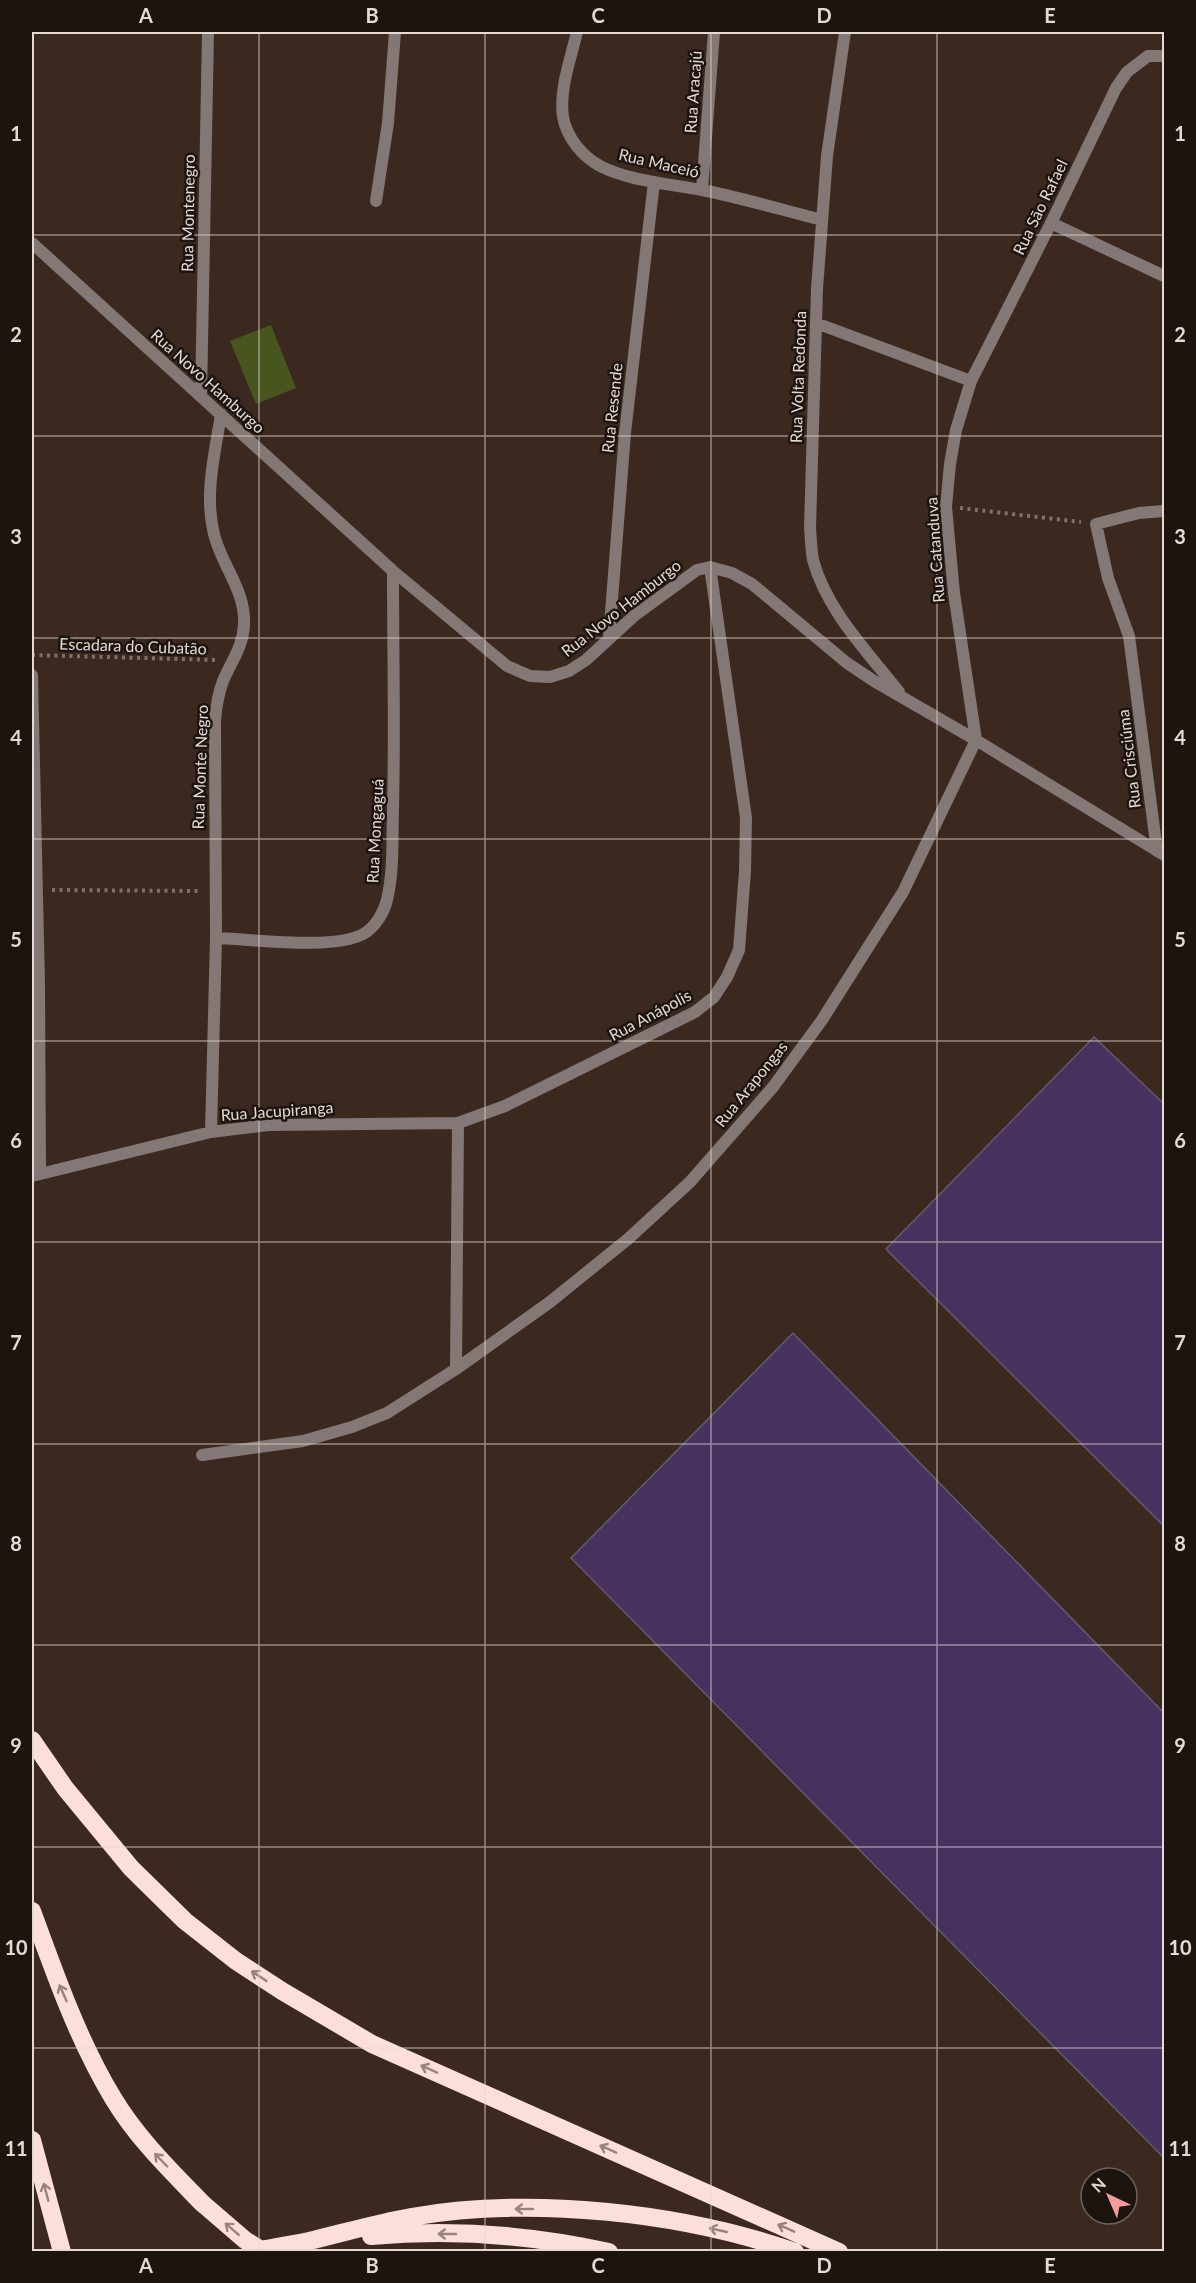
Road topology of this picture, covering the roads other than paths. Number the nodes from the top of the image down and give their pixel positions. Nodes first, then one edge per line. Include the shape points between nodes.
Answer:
1 (208, 32) edge
2 (395, 32) edge
3 (577, 32) edge
4 (714, 32) edge
5 (845, 32) edge
6 (1164, 56) edge
7 (654, 182) junction
8 (702, 190) junction
9 (376, 201) dead end
10 (822, 220) junction
11 (1051, 223) junction
12 (32, 243) edge
13 (1164, 276) edge
14 (816, 323) junction
15 (971, 381) junction
16 (201, 396) junction
17 (221, 414) junction
18 (1164, 512) edge
19 (710, 567) junction
20 (393, 571) junction
21 (609, 639) junction
22 (32, 675) edge
23 (903, 697) junction
24 (976, 740) junction
25 (1161, 853) edge
26 (216, 938) junction
27 (458, 1123) junction
28 (211, 1132) junction
29 (36, 1175) edge
30 (456, 1369) junction
31 (202, 1455) dead end
32 (32, 1740) edge
33 (32, 1911) edge
34 (32, 2140) edge
35 (306, 2242) junction
36 (61, 2248) edge
37 (250, 2252) edge
38 (264, 2252) edge
39 (609, 2252) edge
40 (795, 2252) edge
41 (839, 2252) edge

1 - 16 street, Rua Montenegro
2 - 9 street via 388,123
3 - 7 street, Rua Maceió via 563,94 563,117 571,138 584,156 602,167
4 - 8 street, Rua Aracajú
5 - 10 street, Rua Volta Redonda
6 - 11 street, Rua São Rafael via 1148,56 1126,72
7 - 8 street, Rua Maceió
7 - 21 street, Rua Resende via 625,433
8 - 10 street, Rua Maceió
10 - 14 street, Rua Volta Redonda
11 - 13 street
11 - 15 street, Rua São Rafael
12 - 16 street, Rua Novo Hamburgo
14 - 15 street
14 - 23 street, Rua Volta Redonda via 810,528 813,558 824,590 840,616
15 - 24 street, Rua Catanduva via 956,430 946,507 954,593
16 - 17 street, Rua Novo Hamburgo
17 - 20 street, Rua Novo Hamburgo
17 - 26 street, Rua Monte Negro via 210,485 210,516 214,537 236,584 244,624 242,642 217,700 215,721
18 - 25 street, Rua Crisciúma via 1139,513 1096,524 1108,578 1130,636
19 - 21 street, Rua Novo Hamburgo via 697,570 676,584
19 - 23 street via 752,584 847,663
19 - 27 street, Rua Anápolis via 746,818 739,950 727,977 714,997 695,1012 505,1106
20 - 21 street, Rua Novo Hamburgo via 507,666 530,676 550,677 569,671
20 - 26 street, Rua Mongaguá via 394,776 387,902 381,916 366,932 342,941
22 - 29 street via 39,984
23 - 24 street
24 - 25 street
24 - 30 street, Rua Arapongas via 903,892 822,1020 766,1095 690,1182 628,1239 550,1302
26 - 28 street, Rua Monte Negro
27 - 28 street, Rua Jacupiranga via 269,1125
27 - 30 street
28 - 29 street, Rua Jacupiranga
30 - 31 street, Rua Arapongas via 387,1413 352,1426 303,1440
41 -> 32 highway via 372,2044 282,1991 185,1921 131,1868 65,1788
38 -> 33 highway, bridge via 202,2203 151,2150 114,2099 87,2049
36 -> 34 highway
35 - 37 highway
39 -> 35 highway via 548,2241 469,2234 395,2234
40 -> 35 highway via 714,2229 638,2216 560,2210 475,2209 411,2217

